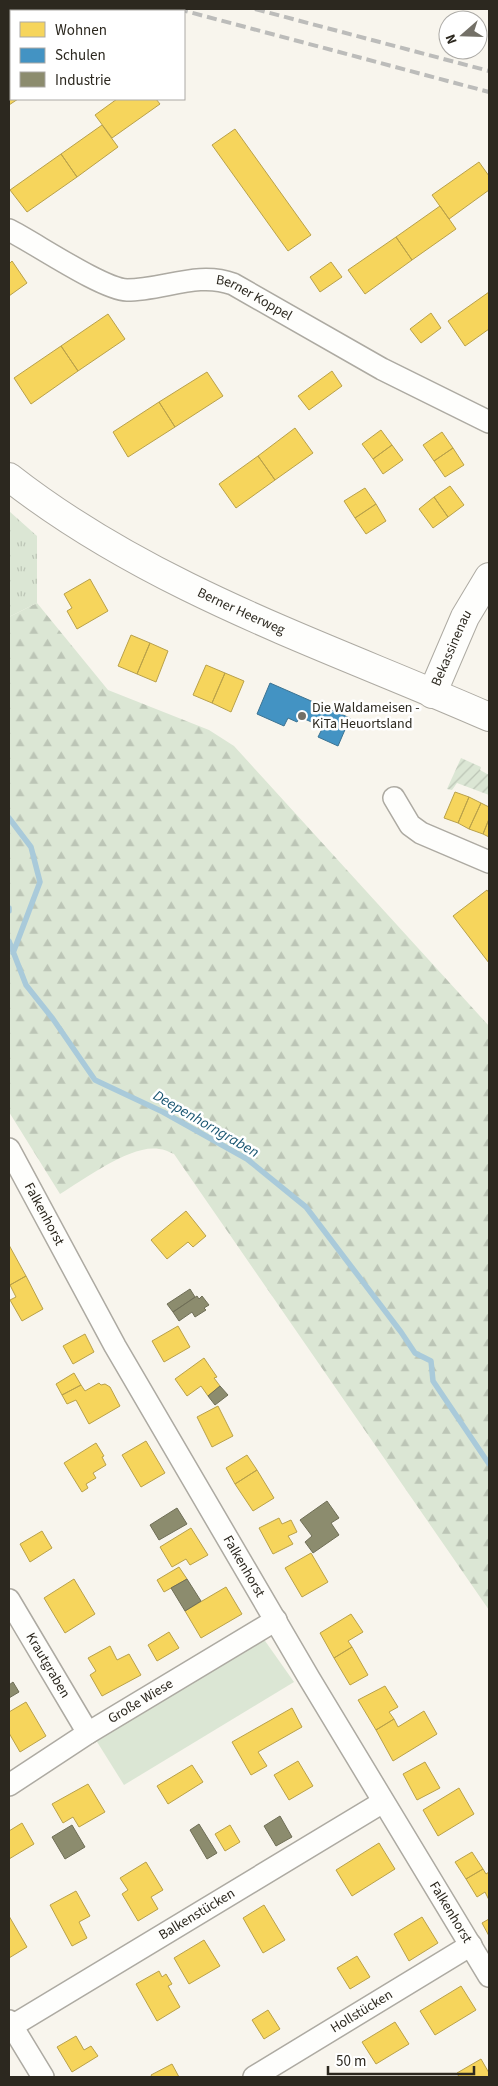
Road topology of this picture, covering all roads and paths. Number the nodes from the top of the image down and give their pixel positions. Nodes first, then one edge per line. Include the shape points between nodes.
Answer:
1 (9, 230) edge
2 (489, 422) edge
3 (9, 478) edge
4 (489, 577) edge
5 (432, 694) junction
6 (489, 717) edge
7 (394, 798) dead end
8 (489, 862) edge
9 (9, 1149) edge
10 (9, 1600) edge
11 (276, 1620) junction
12 (88, 1733) junction
13 (9, 1785) edge
14 (384, 1802) junction
15 (471, 1945) junction
16 (489, 1976) edge
17 (10, 2024) edge
18 (43, 2077) edge
19 (254, 2077) edge

1 - 2 street, Berner Koppel via 105,284 126,290 205,279 220,279 233,284 361,358
3 - 5 main road, Berner Heerweg via 92,535 186,588
4 - 5 main road, Bekassinenau via 465,617
5 - 6 main road, Berner Heerweg
7 - 8 street via 410,824 422,833
9 - 11 street, Falkenhorst via 115,1346
10 - 12 street, Krautgraben
11 - 12 street, Große Wiese
11 - 14 street, Falkenhorst
12 - 13 street, Große Wiese
14 - 15 street, Falkenhorst
14 - 17 street, Balkenstücken
15 - 16 street, Falkenhorst
15 - 19 street, Hollstücken
17 - 18 street

